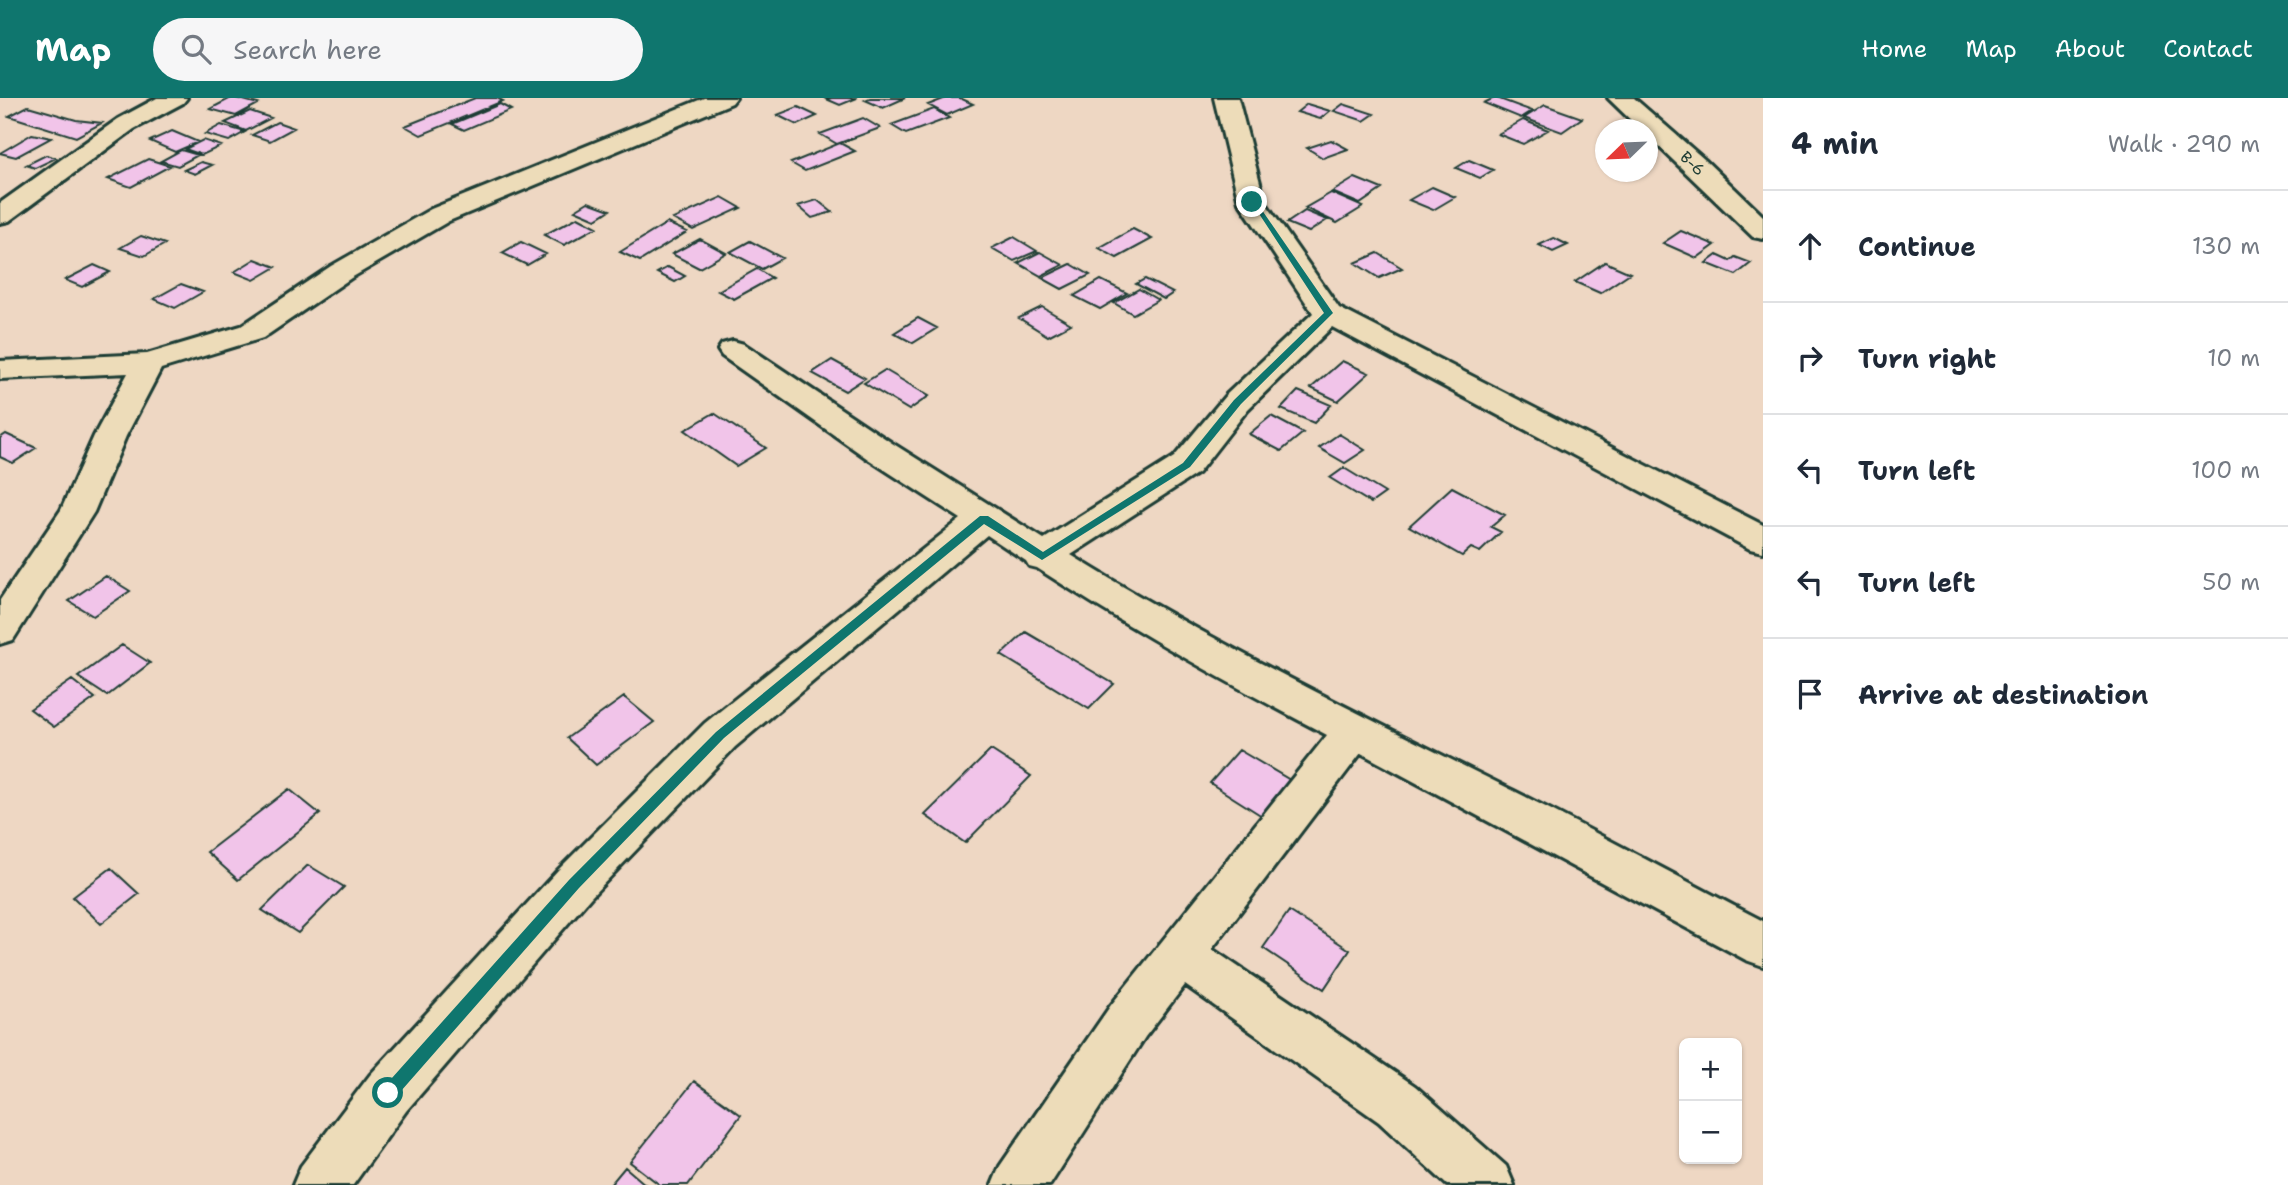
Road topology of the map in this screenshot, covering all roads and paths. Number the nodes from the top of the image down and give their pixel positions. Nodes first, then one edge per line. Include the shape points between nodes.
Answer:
1 (175, 98) edge
2 (724, 98) edge
3 (1226, 98) edge
4 (1620, 98) edge
5 (0, 215) edge
6 (1763, 231) edge
7 (1329, 313) junction
8 (733, 350) dead end
9 (149, 363) junction
10 (0, 370) edge
11 (984, 519) junction
12 (1763, 540) edge
13 (1042, 557) junction
14 (0, 630) edge
15 (1353, 732) junction
16 (1763, 945) edge
17 (1180, 954) junction
18 (320, 1185) edge
19 (1018, 1185) edge
20 (1487, 1185) edge

1 - 5 street via 126,124
2 - 9 street via 440,215 341,272 252,332
3 - 7 street via 1252,202
4 - 6 street, B-6
7 - 12 street
7 - 13 street via 1237,402 1186,465
8 - 11 street
9 - 10 street
9 - 14 street via 77,512
11 - 13 street
11 - 18 street via 720,735 574,884 388,1093
13 - 15 street
15 - 16 street
15 - 17 street
17 - 19 street via 1128,1021
17 - 20 street via 1397,1104

